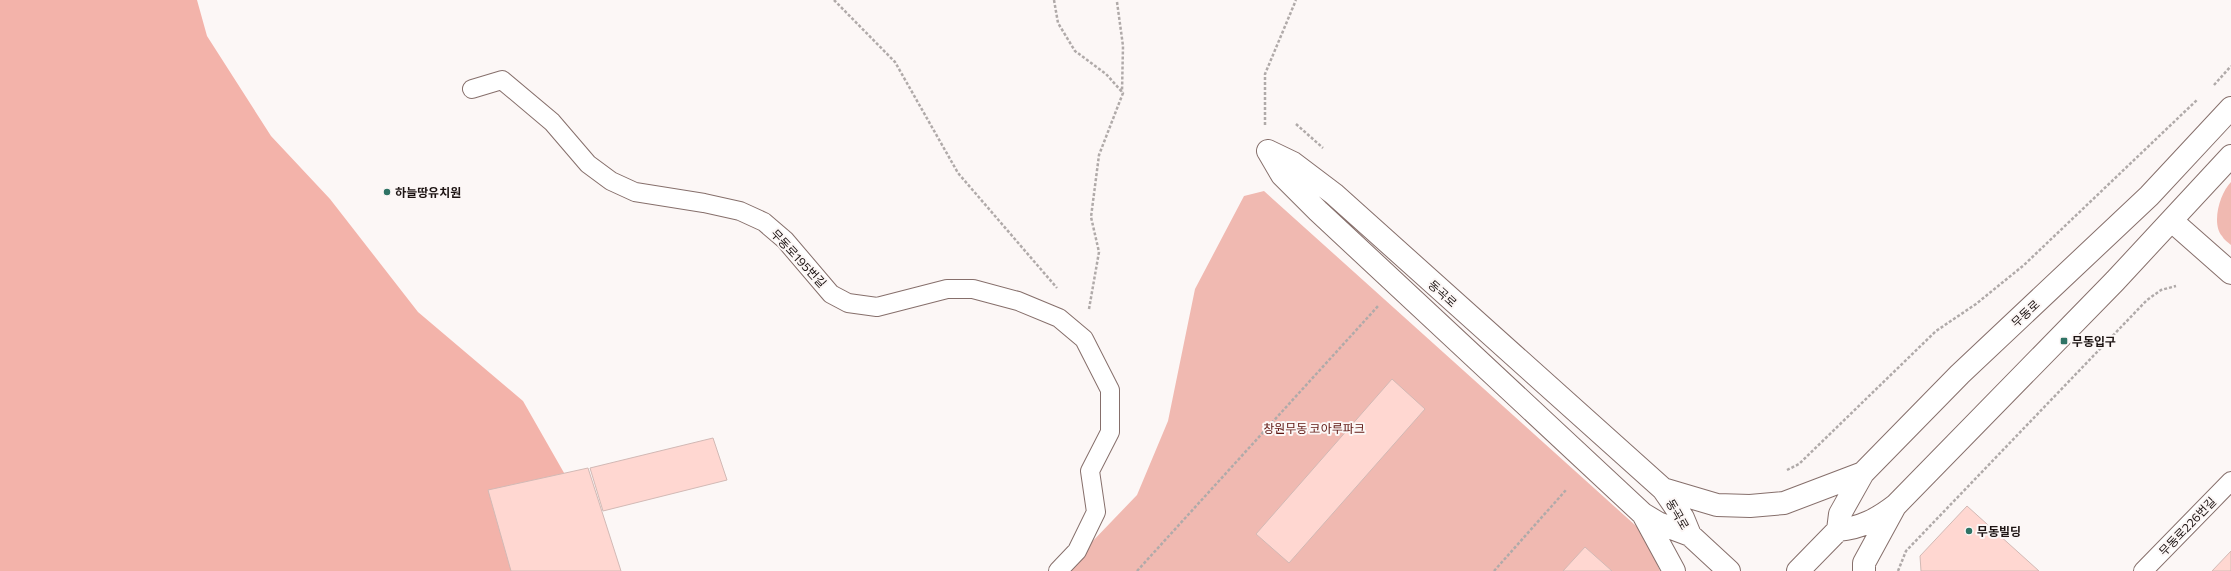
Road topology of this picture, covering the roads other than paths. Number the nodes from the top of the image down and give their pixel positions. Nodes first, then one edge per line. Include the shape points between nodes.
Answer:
1 (472, 89) dead end
2 (2231, 108) edge
3 (2231, 156) edge
4 (2172, 221) junction
5 (2231, 273) edge
6 (1863, 473) junction
7 (2231, 481) edge
8 (1663, 489) junction
9 (1896, 505) junction
10 (1643, 514) junction
11 (1838, 530) junction
12 (1690, 535) junction
13 (1058, 571) edge
14 (1674, 571) edge
15 (1729, 571) edge
16 (1798, 571) edge
17 (1864, 571) edge
18 (2143, 571) edge

1 - 13 lane, 무동로195번길 via 502,80 552,122 588,164 611,181 635,192 740,211 764,222 785,240 832,294 848,303 877,307 947,289 974,289 1018,301 1059,318 1084,339 1110,390 1110,432 1090,471 1096,512 1077,551
2 - 6 main road, 무동로 via 2149,196 1960,374
3 - 4 main road
4 - 5 main road
4 - 9 main road
6 - 8 main road via 1784,503 1750,506 1717,505
6 - 11 main road, 무동로 via 1840,514
7 - 18 lane, 무동로226번길
8 - 10 main road, 동곡로 via 1334,194 1293,163 1268,151 1282,175
8 - 12 main road, 동곡로 via 1679,511
9 - 11 main road via 1879,518 1861,526
9 - 17 main road via 1864,563
10 - 12 main road, 동곡로 via 1658,523
10 - 14 main road
11 - 16 main road
12 - 15 main road

